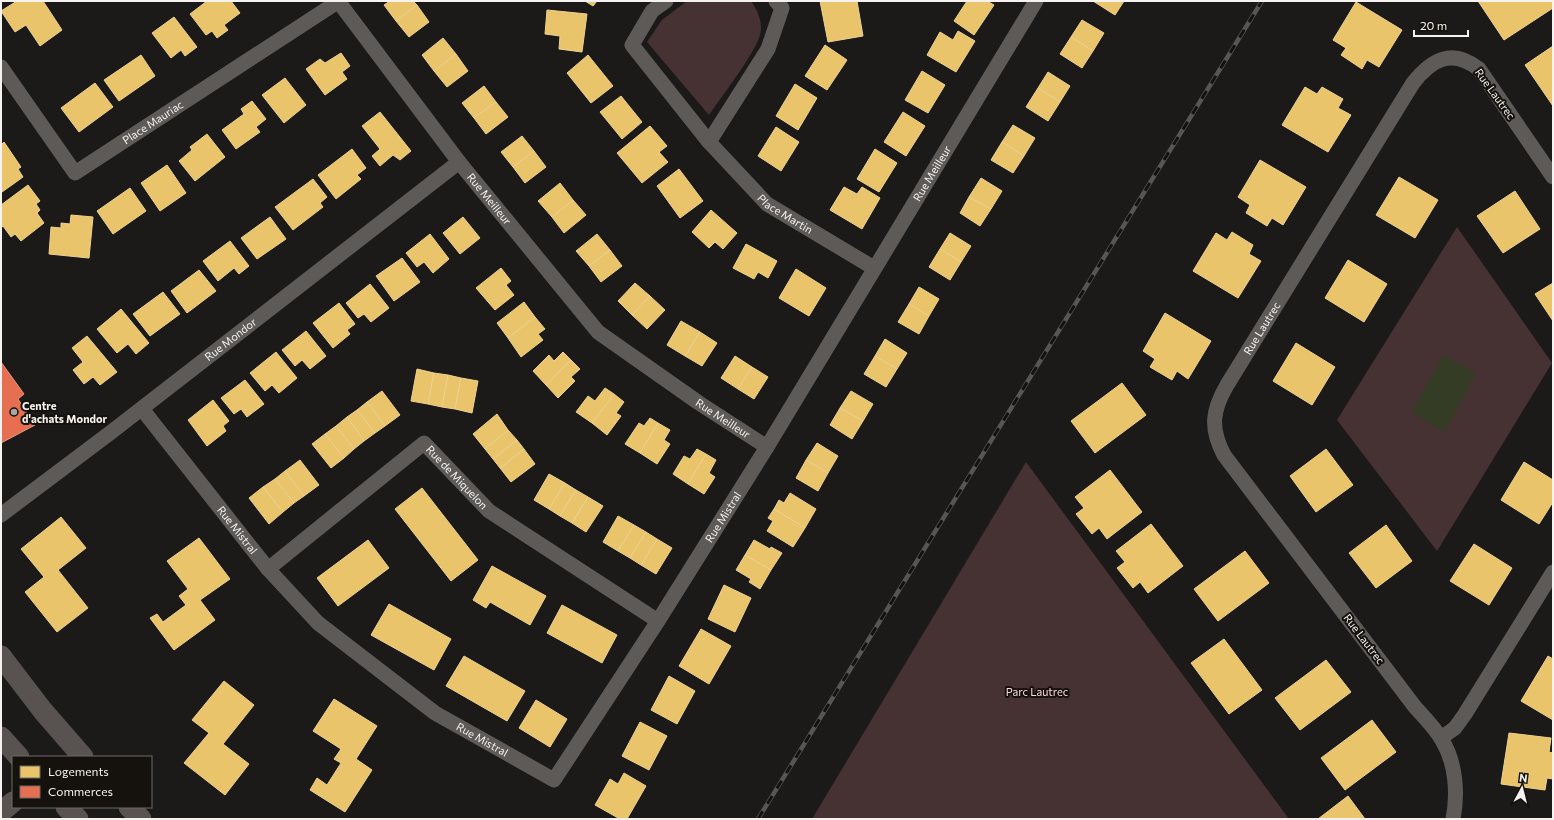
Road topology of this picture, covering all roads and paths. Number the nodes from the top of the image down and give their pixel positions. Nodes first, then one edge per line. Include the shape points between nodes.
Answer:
1 (338, 1) edge
2 (666, 1) edge
3 (776, 1) edge
4 (1036, 1) edge
5 (1, 67) edge
6 (709, 142) junction
7 (459, 162) junction
8 (1553, 177) edge
9 (874, 268) junction
10 (142, 409) junction
11 (767, 447) junction
12 (1, 515) edge
13 (268, 569) junction
14 (1553, 572) edge
15 (658, 620) junction
16 (1, 656) edge
17 (1, 737) edge
18 (1441, 738) junction
19 (73, 754) edge
20 (18, 756) edge
21 (12, 803) edge
22 (67, 808) edge
23 (130, 808) edge
24 (1, 812) edge
25 (78, 819) edge
26 (141, 819) edge
27 (1453, 819) edge

1 - 5 street, Place Mauriac via 75,173
1 - 7 street, Rue Meilleur
2 - 6 street, Place Martin via 652,11 632,45
3 - 6 street via 782,8 768,49
4 - 9 street, Rue Meilleur
6 - 9 street, Place Martin via 767,204
7 - 10 street, Rue Mondor
7 - 11 street, Rue Meilleur via 598,332
8 - 18 street, Rue Lautrec via 1479,69 1456,58 1439,60 1428,66 1413,83 1227,385 1215,412 1216,436 1224,455
9 - 11 street, Rue Meilleur
10 - 12 street, Rue Mondor
10 - 13 street, Rue Mistral
11 - 15 street, Rue Mistral
13 - 15 street, Rue de Miquelon via 424,443 489,511
13 - 15 street, Rue Mistral via 318,623 435,713 554,780
14 - 18 street via 1465,714 1455,728
16 - 19 main road
17 - 20 main road
18 - 27 street, Rue Lautrec via 1452,770 1455,800
21 - 24 main road
22 - 25 main road
23 - 26 main road

